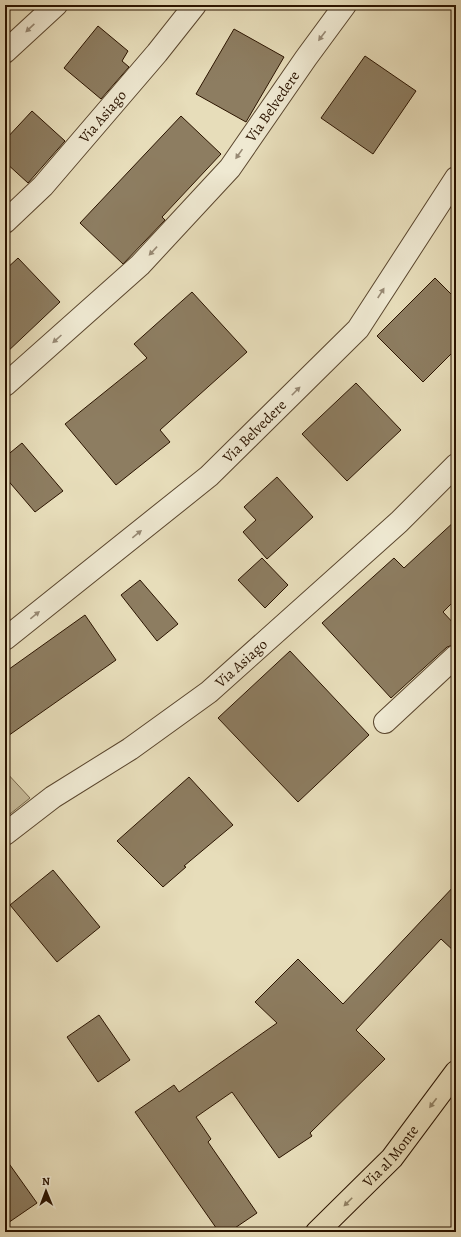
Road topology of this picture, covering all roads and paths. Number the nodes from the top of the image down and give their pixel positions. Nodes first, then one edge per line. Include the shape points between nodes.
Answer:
1 (56, 5) edge
2 (195, 5) edge
3 (345, 5) edge
4 (5, 52) edge
5 (456, 178) edge
6 (5, 222) edge
7 (5, 385) edge
8 (456, 464) edge
9 (5, 639) edge
10 (456, 656) edge
11 (385, 722) dead end
12 (5, 834) edge
13 (456, 1072) edge
14 (317, 1232) edge

1 -> 4 street
2 - 6 street, Via Asiago via 43,186
3 -> 7 street, Via Belvedere via 230,168 140,265
9 -> 5 street, Via Belvedere via 209,476 358,329
8 - 12 street, Via Asiago via 399,522 209,692 130,748 53,797
10 - 11 street
13 -> 14 main road, Via al Monte via 392,1158

